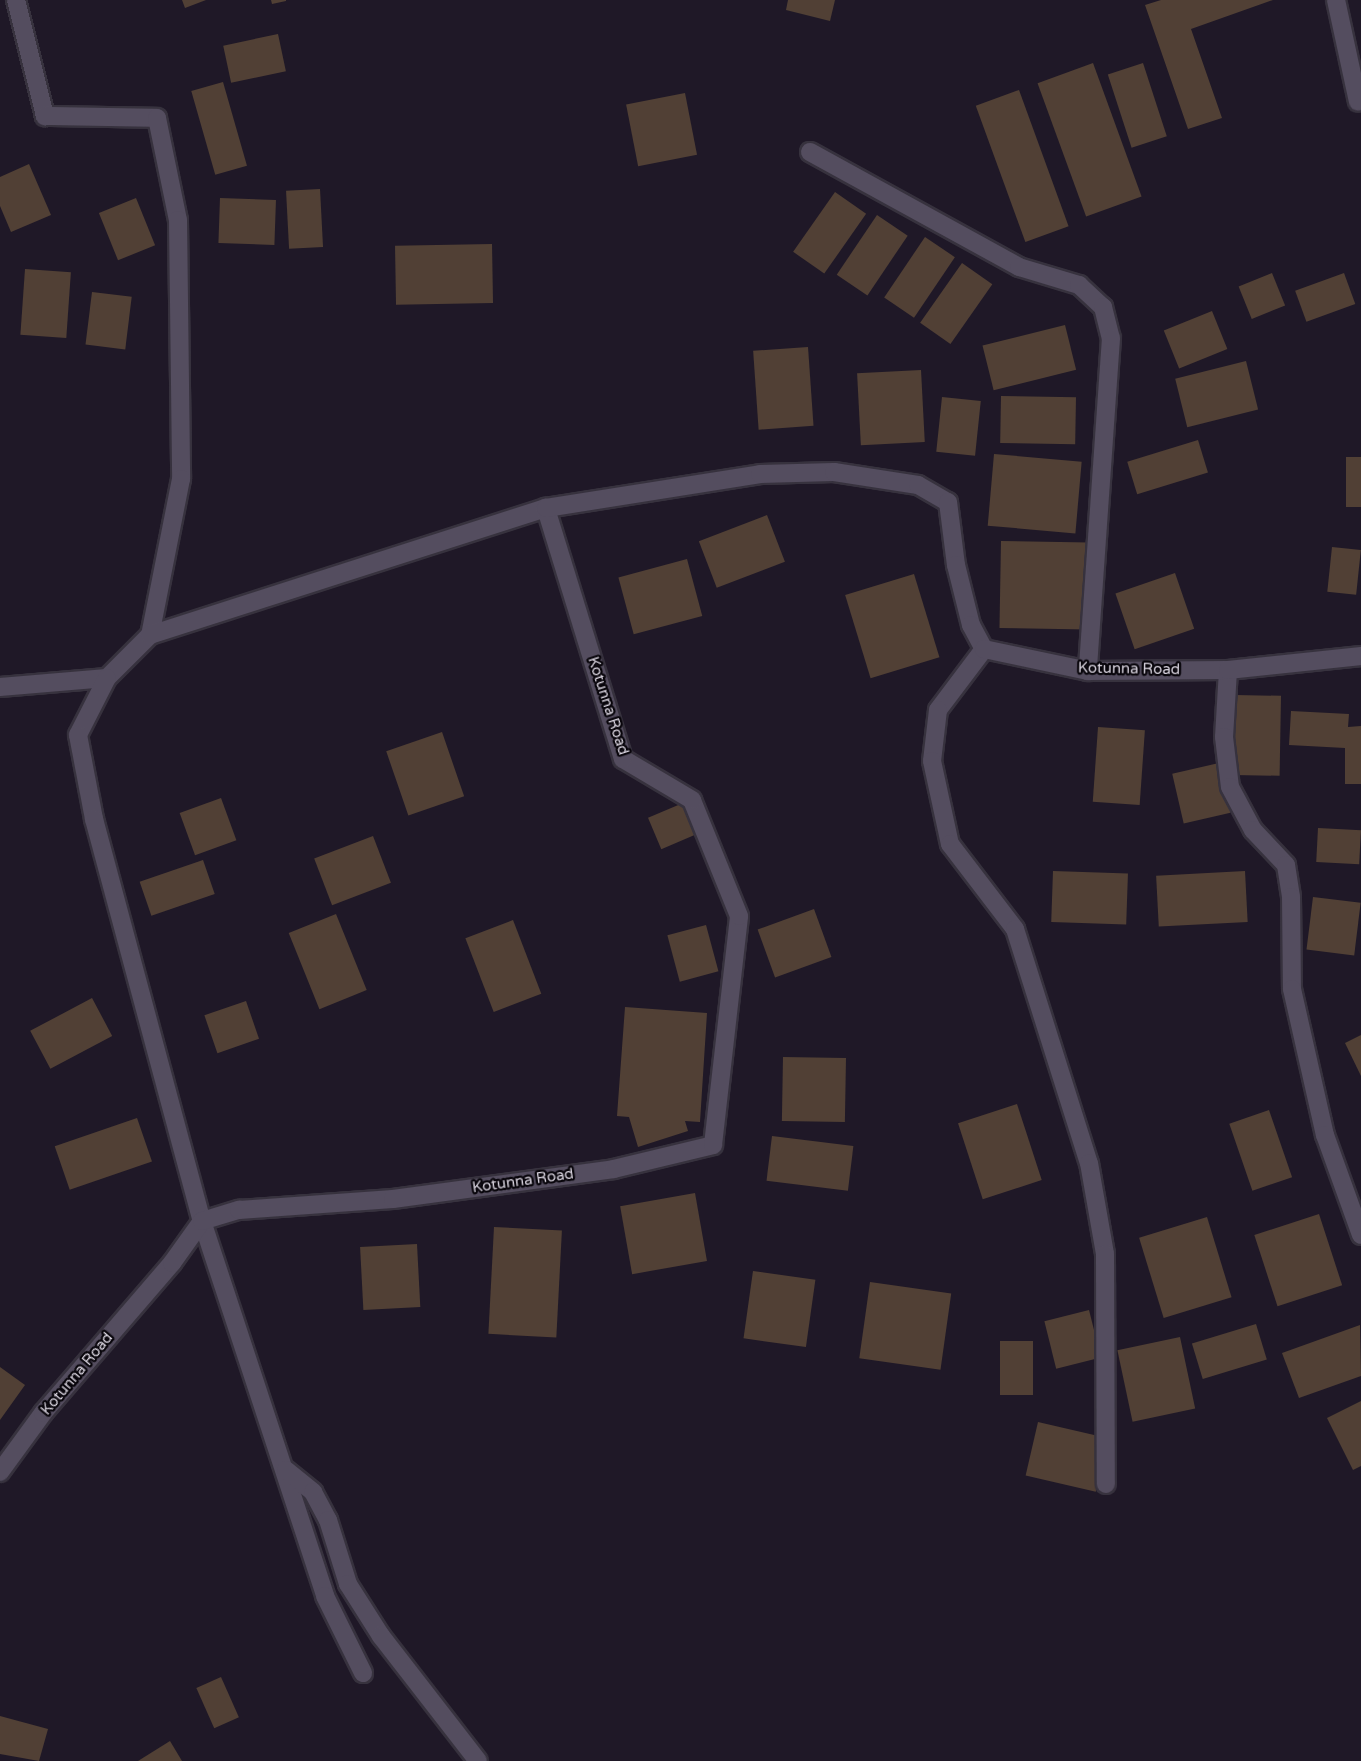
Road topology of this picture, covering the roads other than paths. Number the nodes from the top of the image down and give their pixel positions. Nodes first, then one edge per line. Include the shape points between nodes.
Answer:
1 (16, 0) edge
2 (1336, 0) edge
3 (1353, 41) edge
4 (1358, 102) dead end
5 (810, 152) dead end
6 (546, 508) junction
7 (150, 635) junction
8 (984, 649) junction
9 (1361, 657) edge
10 (1228, 670) junction
11 (1088, 672) junction
12 (107, 678) junction
13 (0, 687) edge
14 (202, 1221) junction
15 (1361, 1235) edge
16 (286, 1470) junction
17 (0, 1472) edge
18 (1106, 1484) dead end
19 (363, 1672) dead end
20 (478, 1761) edge

1 - 7 street via 45,117 157,118 178,220 181,479
2 - 3 street
3 - 4 street
5 - 11 street via 1019,267 1079,285 1103,307 1111,338
6 - 7 street
6 - 8 street via 760,474 834,472 918,485 948,502 956,565 971,625
6 - 14 street, Kotunna Road via 623,759 692,800 739,916 713,1145 614,1169 393,1199 239,1210
7 - 12 street
8 - 11 street, Kotunna Road
8 - 18 street via 938,710 932,761 950,844 1015,929 1089,1163 1105,1254
9 - 10 street, Kotunna Road
10 - 11 street, Kotunna Road
10 - 15 street via 1224,737 1230,787 1253,830 1286,865 1291,897 1292,989 1325,1135
12 - 13 street
12 - 14 street via 78,735 94,819
14 - 16 street
14 - 17 street, Kotunna Road via 172,1263 43,1413
16 - 19 street via 326,1596
16 - 20 street via 313,1492 328,1520 348,1584 381,1636

